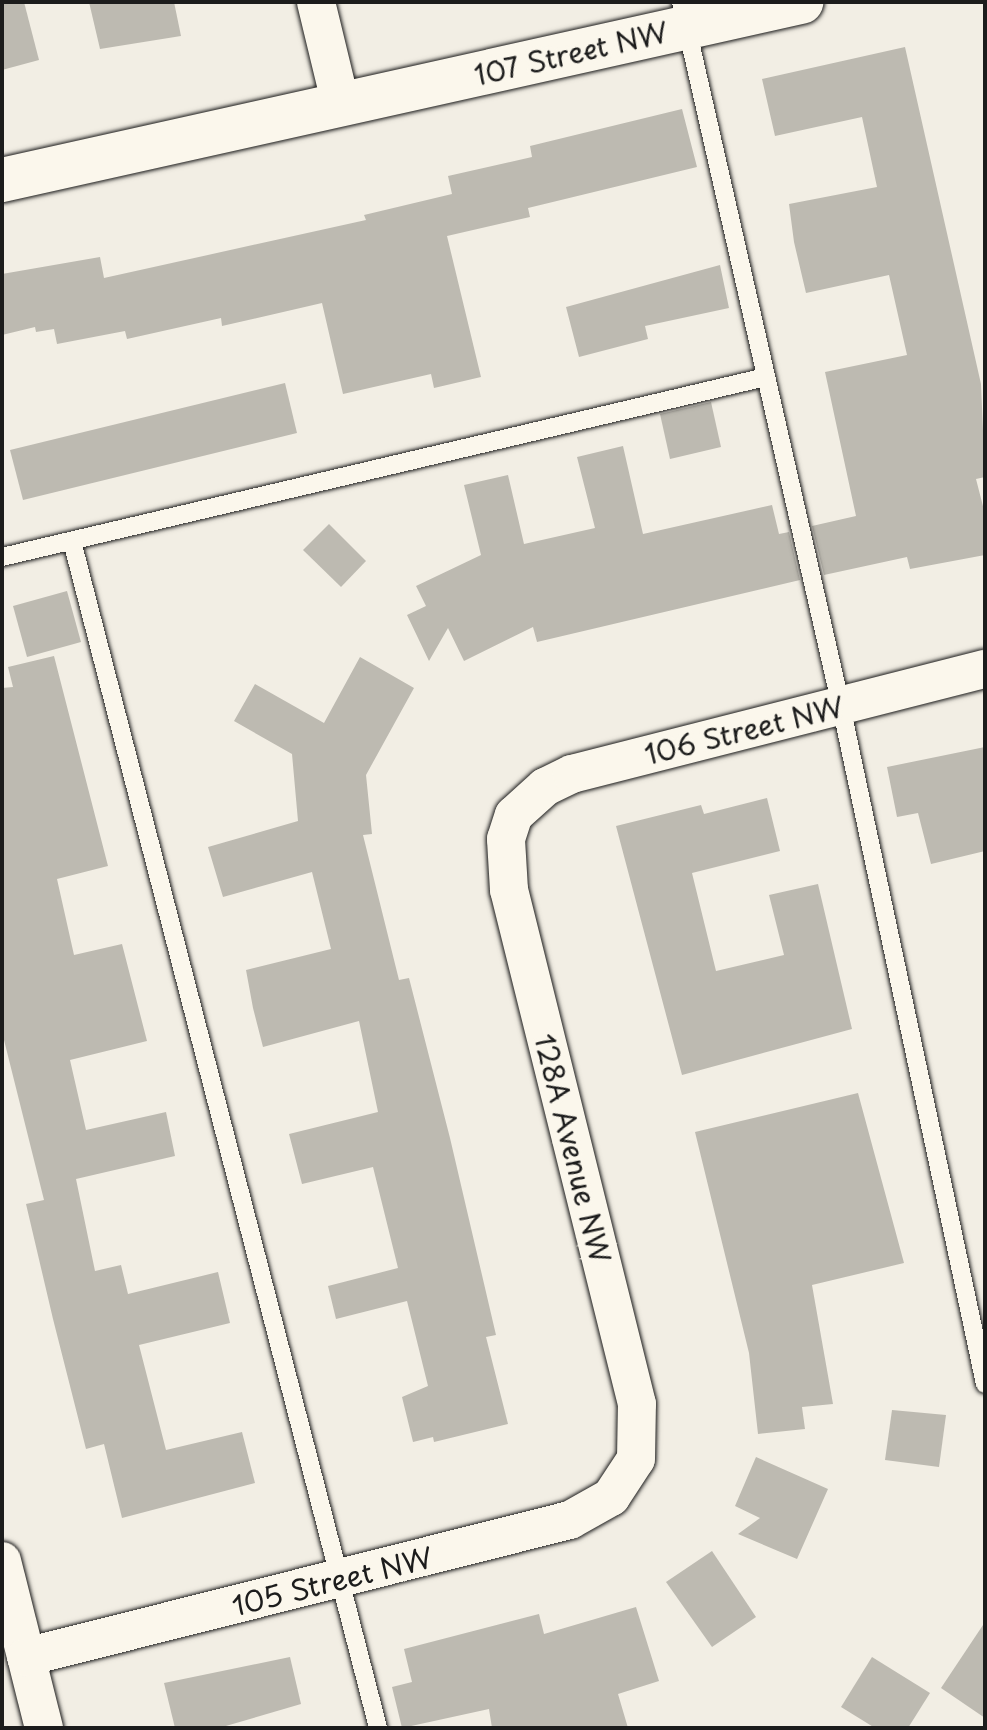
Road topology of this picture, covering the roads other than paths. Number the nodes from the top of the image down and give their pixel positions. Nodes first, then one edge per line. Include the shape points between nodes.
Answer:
1 (316, 2) edge
2 (801, 2) edge
3 (684, 14) edge
4 (341, 105) junction
5 (2, 180) edge
6 (766, 377) junction
7 (72, 541) junction
8 (2, 557) edge
9 (985, 669) edge
10 (841, 706) junction
11 (514, 815) joint
12 (985, 1384) edge
13 (626, 1480) joint
14 (2, 1561) edge
15 (342, 1579) junction
16 (26, 1657) junction
17 (44, 1728) edge
18 (378, 1728) edge

1 - 4 street
2 - 3 street, 107 Street NW
3 - 4 street, 107 Street NW
3 - 6 lane
4 - 5 street, 107 Street NW
6 - 7 lane
6 - 10 lane
7 - 8 lane
7 - 15 lane
9 - 10 street, 106 Street NW
10 - 11 street, 106 Street NW via 572,774 545,787
10 - 12 lane
11 - 13 street, 128A Avenue NW via 506,839 509,890 637,1404 636,1459
13 - 15 street, 105 Street NW via 592,1510 570,1520
14 - 16 street
15 - 16 street, 105 Street NW
15 - 18 lane
16 - 17 street

